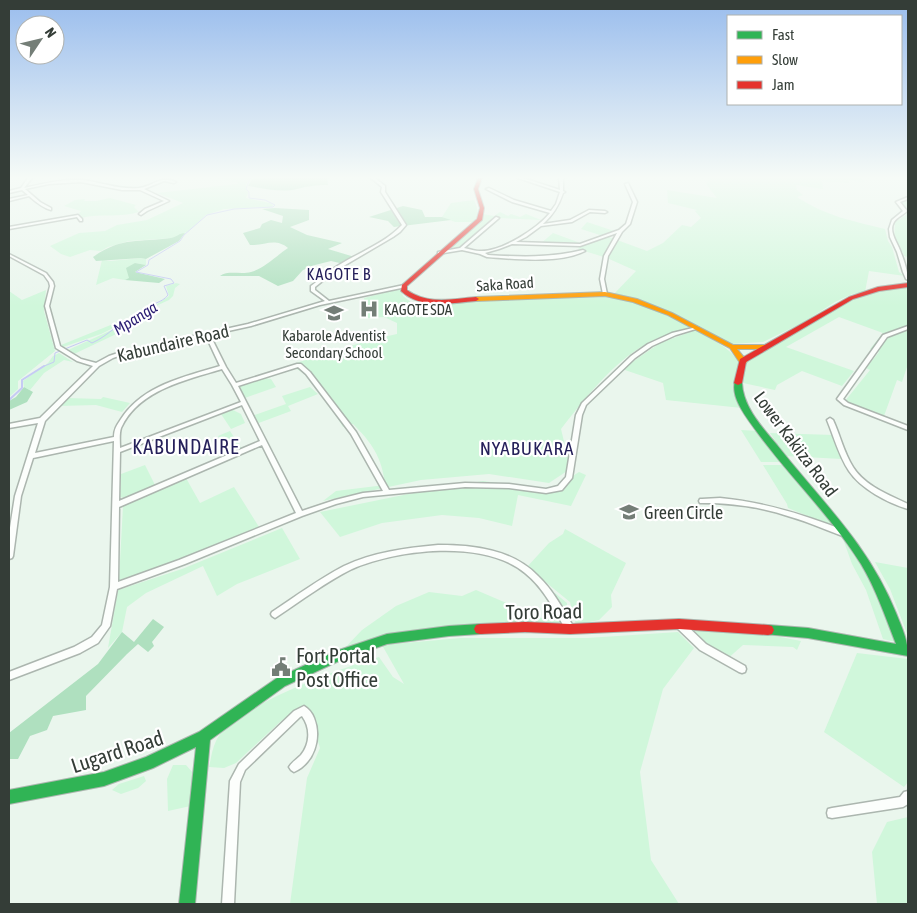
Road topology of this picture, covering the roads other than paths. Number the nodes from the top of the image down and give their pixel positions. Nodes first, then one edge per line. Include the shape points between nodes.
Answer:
1 (52, 221) edge
2 (401, 221) edge
3 (478, 221) edge
4 (494, 221) edge
5 (545, 221) edge
6 (572, 221) edge
7 (629, 221) edge
8 (894, 221) edge
9 (542, 224) junction
10 (9, 228) edge
11 (620, 231) junction
12 (508, 243) junction
13 (461, 249) junction
14 (583, 251) dead end
15 (482, 253) junction
16 (439, 254) junction
17 (9, 255) edge
18 (497, 257) junction
19 (9, 262) edge
20 (18, 262) junction
21 (498, 263) dead end
22 (908, 279) edge
23 (908, 285) edge
24 (404, 286) junction
25 (605, 294) junction
26 (328, 302) junction
27 (908, 326) edge
28 (697, 328) junction
29 (207, 334) junction
30 (732, 347) junction
31 (766, 347) junction
32 (743, 361) junction
33 (97, 365) junction
34 (223, 367) junction
35 (235, 385) junction
36 (244, 403) junction
37 (42, 420) junction
38 (830, 420) dead end
39 (9, 426) edge
40 (908, 428) edge
41 (117, 438) junction
42 (263, 442) junction
43 (117, 451) junction
44 (30, 456) junction
45 (387, 492) junction
46 (702, 501) dead end
47 (116, 505) junction
48 (908, 507) edge
49 (300, 514) junction
50 (844, 533) junction
51 (9, 556) edge
52 (114, 587) junction
53 (276, 614) dead end
54 (679, 624) junction
55 (570, 629) junction
56 (906, 650) edge
57 (742, 669) dead end
58 (9, 676) edge
59 (204, 737) junction
60 (294, 767) dead end
61 (908, 796) edge
62 (9, 797) edge
63 (832, 813) dead end
64 (187, 904) edge
65 (228, 904) edge

1 - 10 street
2 - 26 street via 404,225 391,236 334,270 313,287
3 - 16 main road
4 - 13 street
5 - 9 street
6 - 9 street
7 - 11 street
8 - 22 street via 892,240
9 - 12 street
11 - 12 street via 580,245
11 - 25 street via 606,256 602,279
12 - 15 street
13 - 15 street
13 - 16 street
14 - 18 street via 564,256
15 - 18 street
16 - 24 main road
17 - 20 street
18 - 21 street
19 - 20 street
20 - 33 street via 44,274 51,282 47,306 58,347
23 - 31 main road via 878,289 851,298
24 - 25 main road, Saka Road via 404,291 412,298 431,302
24 - 26 street, Kabundaire Road
25 - 28 main road, Saka Road via 653,306
26 - 29 street, Kabundaire Road
27 - 40 street via 885,336 840,400
28 - 30 main road, Saka Road
28 - 45 street via 650,345 584,404 579,415 569,478 560,488 546,491 465,485
29 - 33 street, Kabundaire Road via 114,356
29 - 34 street
30 - 31 main road
30 - 32 main road, Saka Road
31 - 32 main road
32 - 50 main road, Lower Kakiiza Road via 737,390 752,418
33 - 37 street, Kabundaire Road
34 - 35 street
34 - 41 street via 149,392 124,417 117,430
35 - 36 street
35 - 45 street via 299,365 354,433
36 - 42 street
36 - 43 street
37 - 39 street
37 - 44 street, Kabundaire Road
38 - 48 street via 846,461 856,476 872,490
41 - 43 street
41 - 44 street
42 - 47 street
42 - 49 street
43 - 47 street
44 - 51 street, Kabundaire Road via 18,496
45 - 49 street via 335,502
46 - 50 street via 793,513
47 - 52 street
49 - 52 street
50 - 56 main road, Lower Kakiiza Road via 875,579
52 - 58 street via 106,626 95,640
53 - 55 street via 358,564 415,551 464,549 518,565 550,594
54 - 55 main road, Toro Road
54 - 56 main road, Toro Road via 808,633
54 - 57 street via 703,647
55 - 59 main road, Toro Road via 525,627 448,631 387,640 281,682
59 - 62 main road, Lugard Road via 113,776
59 - 64 main road
60 - 65 street via 307,755 313,740 312,721 304,711 242,767 235,781
61 - 63 street via 903,802

